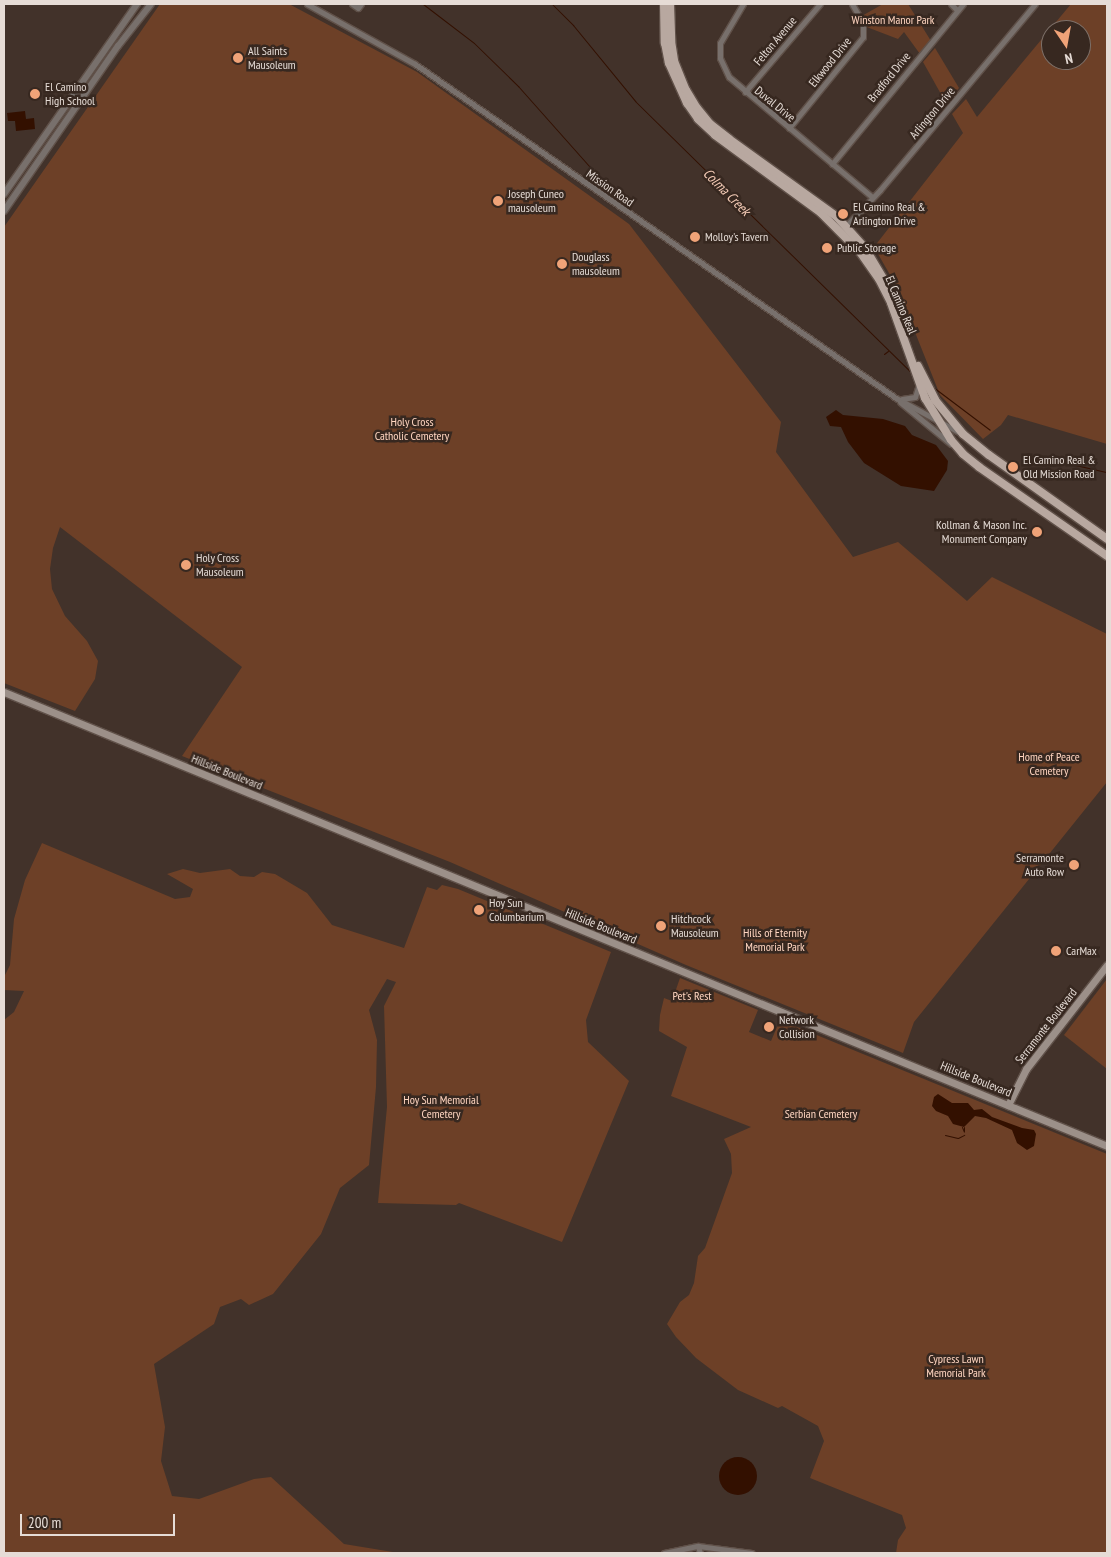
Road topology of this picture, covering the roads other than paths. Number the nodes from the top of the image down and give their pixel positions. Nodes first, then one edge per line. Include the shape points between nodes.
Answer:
1 (137, 4) edge
2 (150, 4) edge
3 (307, 4) edge
4 (352, 4) edge
5 (361, 4) edge
6 (664, 4) edge
7 (670, 4) edge
8 (743, 4) edge
9 (820, 4) edge
10 (852, 4) edge
11 (951, 4) edge
12 (963, 4) edge
13 (1034, 4) edge
14 (957, 10) junction
15 (745, 92) junction
16 (789, 128) junction
17 (832, 164) junction
18 (4, 194) edge
19 (872, 197) junction
20 (4, 211) edge
21 (844, 229) junction
22 (918, 383) junction
23 (896, 398) junction
24 (936, 418) junction
25 (968, 437) junction
26 (963, 454) junction
27 (1107, 538) edge
28 (1107, 556) edge
29 (4, 692) edge
30 (1107, 965) edge
31 (1008, 1105) junction
32 (1107, 1146) edge
33 (698, 1546) junction
34 (664, 1553) edge
35 (700, 1553) edge
36 (750, 1553) edge

1 - 18 street
2 - 20 street
3 - 23 street, Mission Road via 415,64
4 - 5 street via 358,8
6 - 21 main road, El Camino Real via 669,63 692,111 715,135
7 - 21 main road, El Camino Real via 674,61 686,90 703,116 729,139 826,208
8 - 15 street, Duval Drive via 720,43 720,58 729,77
9 - 15 street, Felton Avenue
10 - 16 street, Elkwood Drive via 863,23 863,37
11 - 14 street
12 - 14 street, Bradford Drive
13 - 19 street, Arlington Drive
14 - 17 street, Bradford Drive
15 - 16 street, Duval Drive
16 - 17 street, Duval Drive
17 - 19 street, Duval Drive
19 - 21 street, Arlington Drive
21 - 22 main road, El Camino Real via 885,292
21 - 25 main road, El Camino Real via 865,248 887,283 929,391 945,414
22 - 23 street via 918,392 913,398
22 - 24 main road, El Camino Real
23 - 24 street, Mission Road
23 - 26 street, Mission Road
24 - 25 street, Mission Road
24 - 26 main road, El Camino Real
25 - 27 main road, El Camino Real
26 - 28 main road, El Camino Real
29 - 31 main road, Hillside Boulevard
30 - 31 main road, Serramonte Boulevard via 1026,1069
31 - 32 main road, Hillside Boulevard
33 - 34 street
33 - 35 street
33 - 36 street

